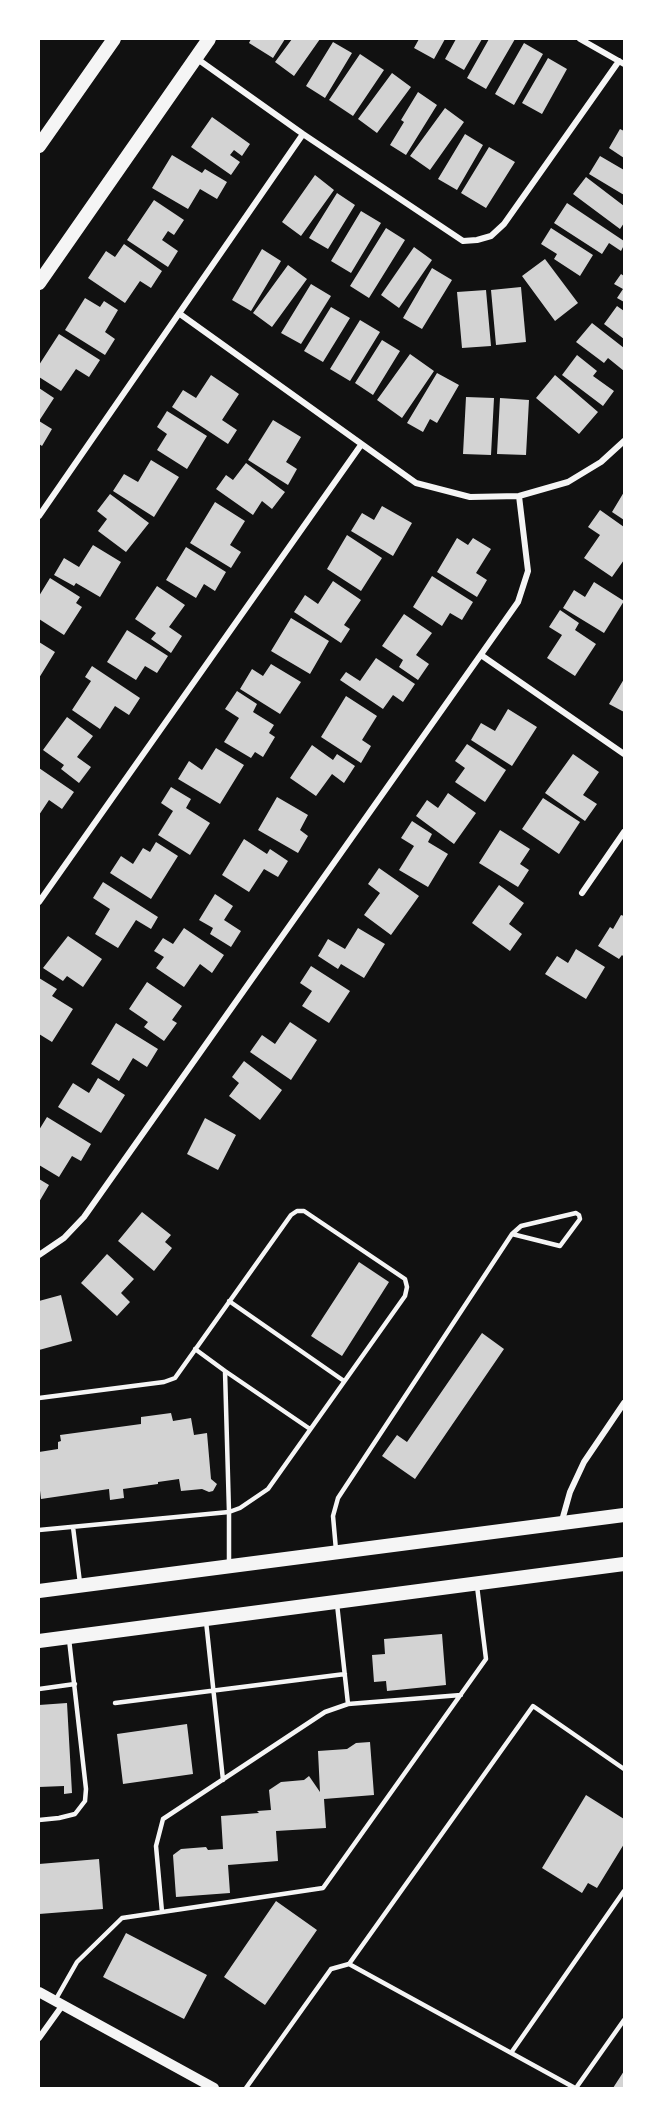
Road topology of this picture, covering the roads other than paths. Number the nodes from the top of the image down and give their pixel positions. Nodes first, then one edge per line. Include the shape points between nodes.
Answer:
1 (114, 39) edge
2 (209, 39) edge
3 (580, 39) edge
4 (196, 58) junction
5 (622, 63) edge
6 (303, 134) junction
7 (39, 146) edge
8 (39, 283) edge
9 (180, 314) junction
10 (624, 441) edge
11 (361, 445) junction
12 (519, 496) junction
13 (39, 516) edge
14 (481, 655) junction
15 (624, 754) edge
16 (624, 832) edge
17 (582, 893) dead end
18 (39, 902) edge
19 (512, 1234) junction
20 (39, 1255) edge
21 (229, 1301) junction
22 (195, 1349) junction
23 (225, 1371) junction
24 (344, 1381) junction
25 (39, 1398) edge
26 (624, 1403) edge
27 (310, 1429) junction
28 (229, 1512) junction
29 (624, 1515) edge
30 (561, 1524) junction
31 (73, 1527) junction
32 (39, 1530) edge
33 (336, 1552) junction
34 (624, 1564) edge
35 (229, 1566) junction
36 (477, 1584) junction
37 (80, 1586) junction
38 (39, 1591) edge
39 (336, 1602) junction
40 (206, 1619) junction
41 (69, 1637) junction
42 (39, 1641) edge
43 (345, 1674) junction
44 (75, 1684) junction
45 (39, 1689) edge
46 (213, 1691) junction
47 (461, 1695) junction
48 (114, 1703) dead end
49 (348, 1704) junction
50 (624, 1769) edge
51 (223, 1780) junction
52 (39, 1820) edge
53 (624, 1891) edge
54 (162, 1912) junction
55 (349, 1964) junction
56 (39, 1992) edge
57 (58, 2004) junction
58 (624, 2020) edge
59 (39, 2038) edge
60 (511, 2053) junction
61 (214, 2088) edge
62 (246, 2088) edge
63 (575, 2088) edge

1 - 7 main road
2 - 4 main road
3 - 5 street
4 - 6 street
4 - 8 main road
5 - 6 street via 504,224 492,236 477,240 463,241
6 - 9 street
9 - 11 street
9 - 13 street
10 - 12 street via 601,462 568,482
11 - 12 street via 416,483 470,497
11 - 18 street
12 - 14 street via 528,571 518,602
14 - 15 street
14 - 20 street via 84,1217 64,1238
16 - 17 street
19 - 19 lane via 520,1226 579,1215 560,1246
19 - 33 lane via 338,1498 333,1516
21 - 22 lane
21 - 24 lane
21 - 24 lane via 297,1211 304,1211 405,1280 405,1296
22 - 23 lane
22 - 25 lane via 175,1378 165,1382
23 - 27 lane
23 - 28 lane
24 - 27 lane
26 - 30 street via 584,1462
27 - 28 lane via 268,1489
28 - 31 lane
28 - 35 lane
29 - 30 main road
30 - 33 main road
31 - 32 lane
31 - 37 lane
33 - 35 main road
34 - 36 main road
35 - 37 main road
36 - 39 main road
36 - 47 lane via 486,1659
37 - 38 main road
39 - 40 main road
39 - 43 lane
40 - 41 main road
40 - 46 lane
41 - 42 main road
41 - 44 lane
43 - 46 lane
43 - 49 lane
44 - 45 lane
44 - 52 lane via 85,1801 75,1814
46 - 48 lane
46 - 51 lane
47 - 49 lane
47 - 54 lane via 323,1888
49 - 51 lane via 325,1712
50 - 55 lane via 533,1706
51 - 54 lane via 163,1819 156,1846
53 - 60 lane
54 - 57 lane via 122,1918 77,1962
55 - 60 lane
55 - 62 lane via 331,1970
56 - 57 street
57 - 59 street
57 - 61 street
58 - 63 lane
60 - 63 lane

